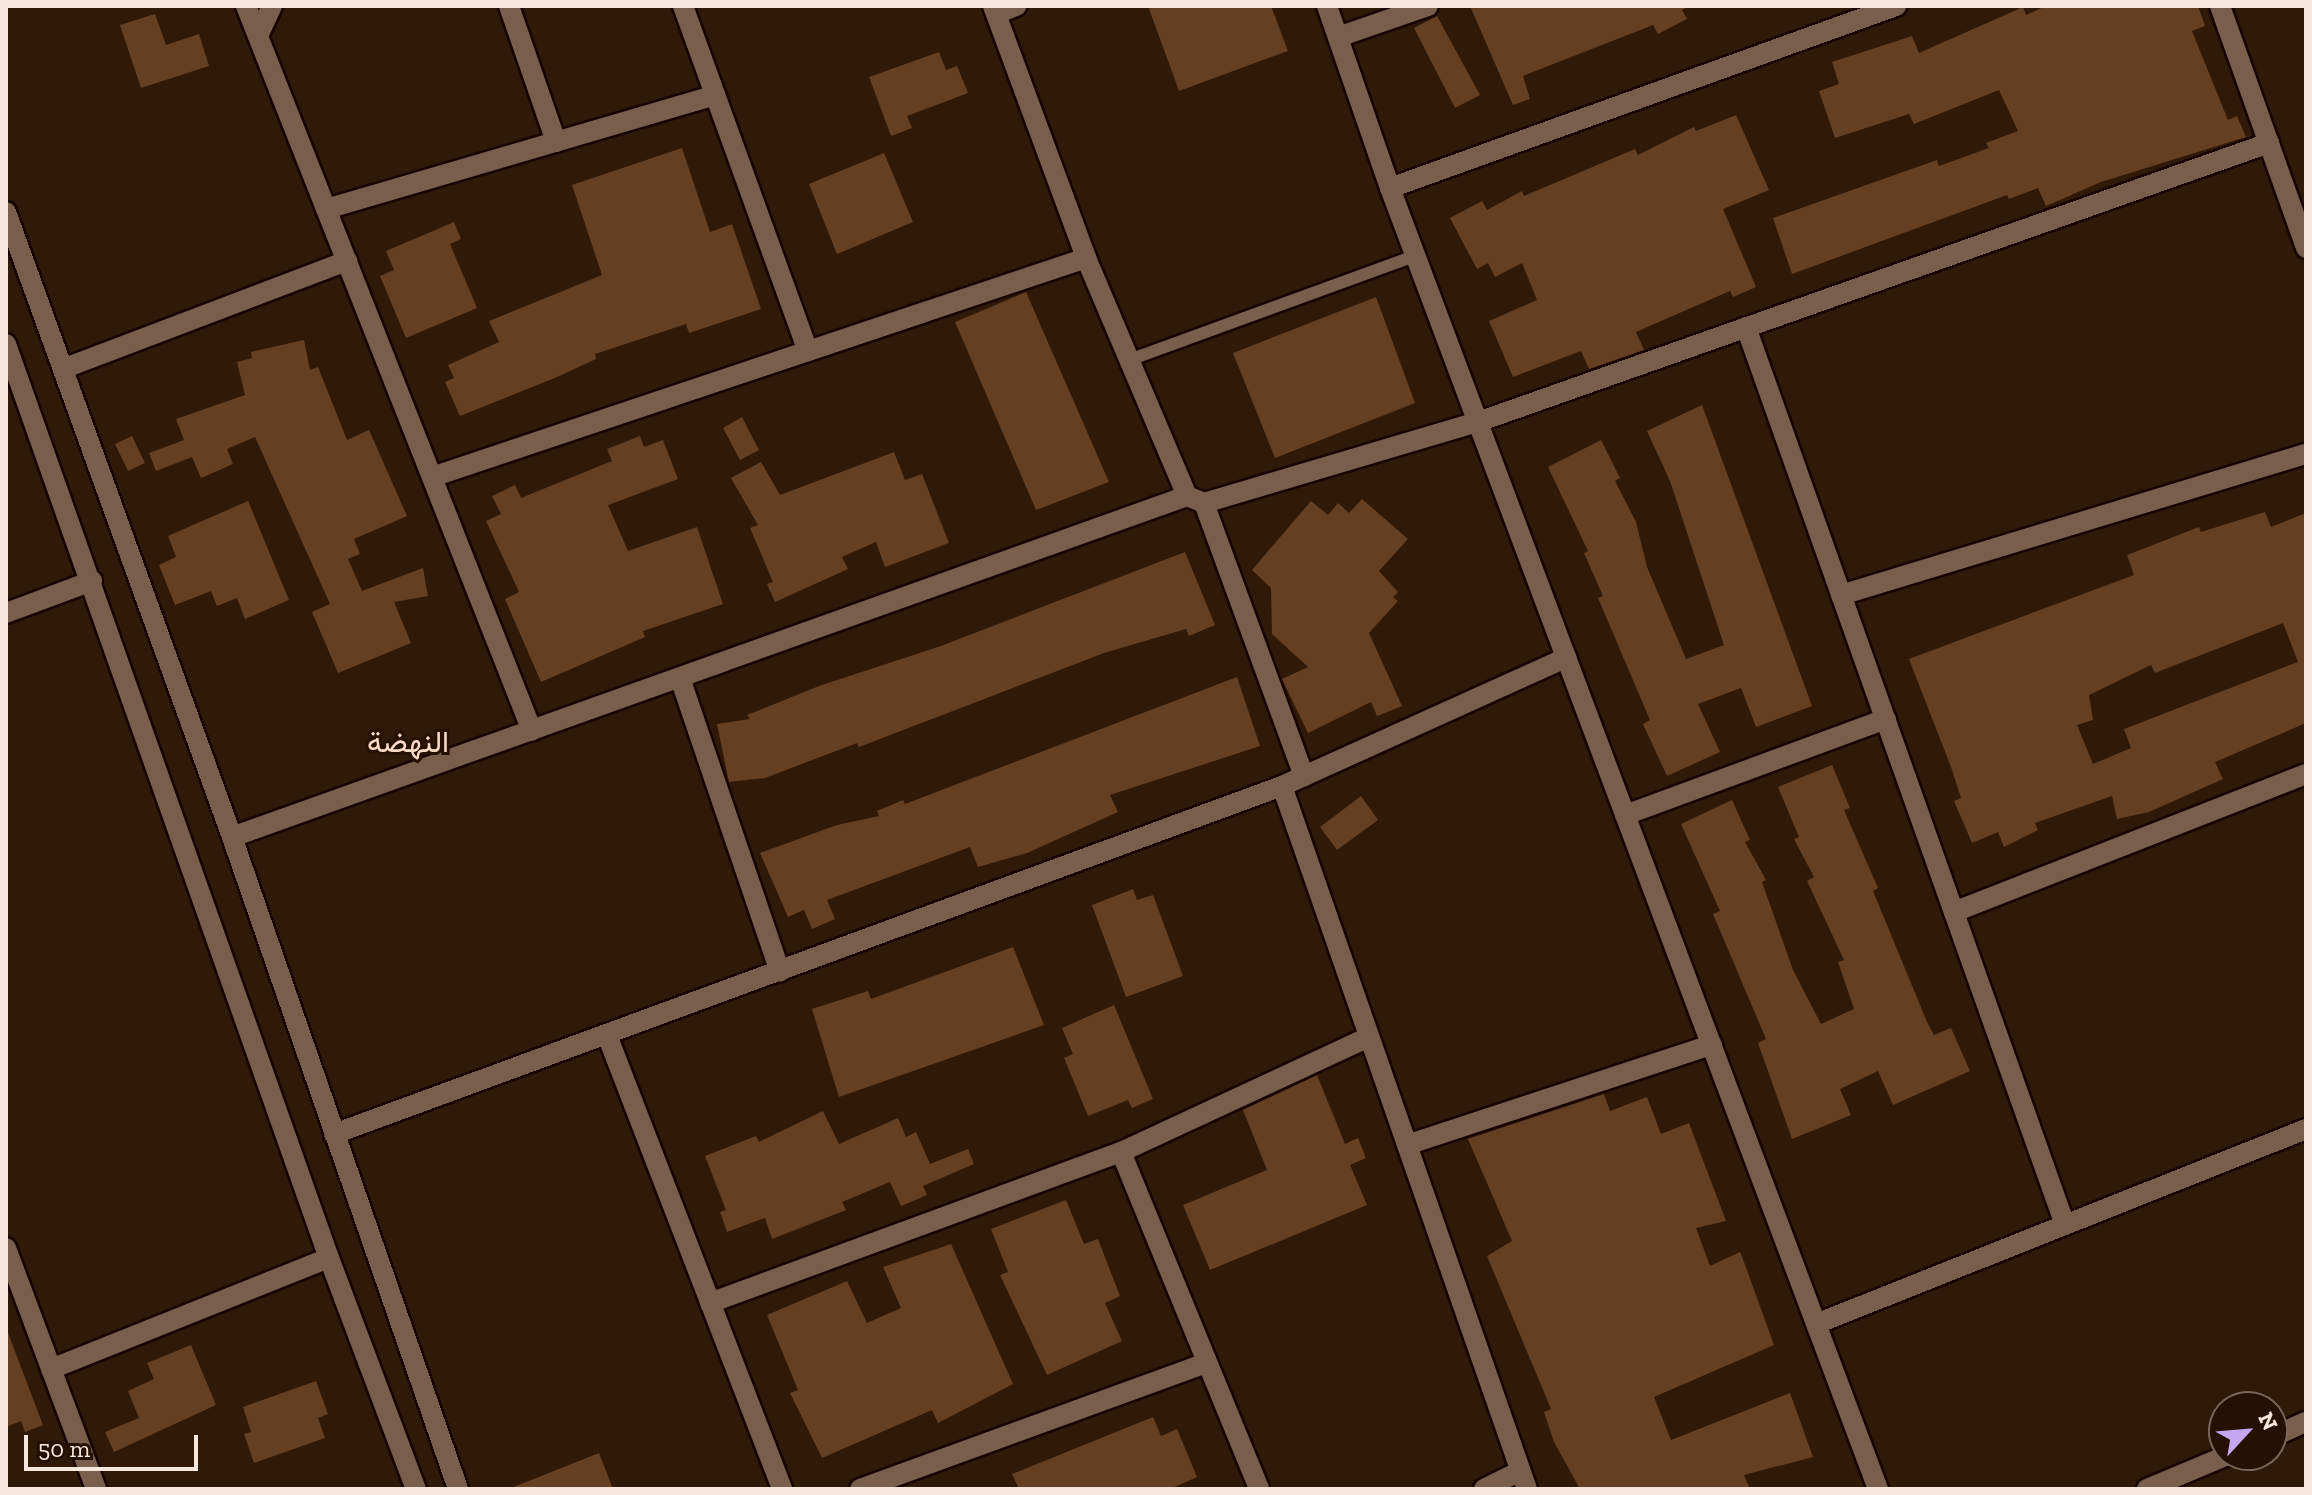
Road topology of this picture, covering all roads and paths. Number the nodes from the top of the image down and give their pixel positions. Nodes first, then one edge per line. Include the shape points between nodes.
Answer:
1 (246, 6) edge
2 (272, 6) edge
3 (509, 6) edge
4 (683, 6) edge
5 (1016, 6) edge
6 (1327, 6) edge
7 (1428, 6) edge
8 (1896, 6) edge
9 (2220, 6) edge
10 (994, 10) edge
11 (258, 36) junction
12 (1338, 37) junction
13 (715, 95) junction
14 (556, 142) junction
15 (2269, 143) junction
16 (1390, 188) junction
17 (326, 209) junction
18 (6, 212) edge
19 (2306, 248) edge
20 (1415, 256) junction
21 (1086, 258) junction
22 (347, 261) junction
23 (1746, 327) junction
24 (6, 344) edge
25 (808, 351) junction
26 (1129, 360) junction
27 (65, 368) junction
28 (1478, 422) junction
29 (2306, 454) edge
30 (432, 477) junction
31 (1196, 500) junction
32 (92, 581) junction
33 (1841, 595) junction
34 (6, 613) edge
35 (1566, 658) junction
36 (680, 678) junction
37 (1886, 719) junction
38 (532, 731) junction
39 (2306, 774) edge
40 (1304, 776) junction
41 (1282, 786) junction
42 (1625, 815) junction
43 (232, 837) junction
44 (1954, 912) junction
45 (780, 971) junction
46 (607, 1035) junction
47 (1369, 1037) junction
48 (1712, 1045) junction
49 (2306, 1129) edge
50 (334, 1134) junction
51 (1407, 1145) junction
52 (1121, 1152) junction
53 (2065, 1225) junction
54 (6, 1248) edge
55 (329, 1258) junction
56 (710, 1303) junction
57 (1816, 1324) junction
58 (1207, 1363) junction
59 (51, 1369) junction
60 (2208, 1464) edge
61 (1523, 1480) edge
62 (2158, 1487) edge
63 (96, 1489) edge
64 (416, 1489) edge
65 (458, 1489) edge
66 (782, 1489) edge
67 (860, 1489) edge
68 (1259, 1489) edge
69 (1484, 1489) edge
70 (1878, 1489) edge

1 - 11 street
2 - 11 street
3 - 14 street
4 - 13 street
5 - 10 street
6 - 12 street
7 - 12 street
8 - 16 street
9 - 15 street
10 - 21 street
11 - 17 street
12 - 16 street
13 - 14 street
13 - 25 street
14 - 17 street
15 - 19 street
15 - 23 street
16 - 20 street
17 - 22 street
18 - 27 street
20 - 26 lane
20 - 28 street
21 - 25 street
21 - 26 street
22 - 27 street
22 - 30 street
23 - 28 street
23 - 33 street
24 - 32 street
25 - 30 street
26 - 31 street
27 - 43 street
28 - 31 street
28 - 35 street
29 - 33 street
30 - 38 street
31 - 36 street
31 - 40 street
32 - 34 street
32 - 55 street
33 - 37 street
35 - 40 street
35 - 42 street
36 - 38 street
36 - 45 street
37 - 42 street
37 - 44 street
38 - 43 street
39 - 44 street
40 - 41 street
41 - 45 street
41 - 47 street
42 - 48 street
43 - 50 street
44 - 53 street
45 - 46 street
46 - 50 street
46 - 56 street
47 - 51 street
47 - 52 street
48 - 51 street
48 - 57 street
49 - 53 street
50 - 65 street
51 - 61 street
52 - 56 street
52 - 58 street
53 - 57 street
54 - 59 street
55 - 59 street
55 - 64 street
56 - 66 street
57 - 70 street
58 - 67 street
58 - 68 street
59 - 63 street
60 - 62 street
61 - 69 street

